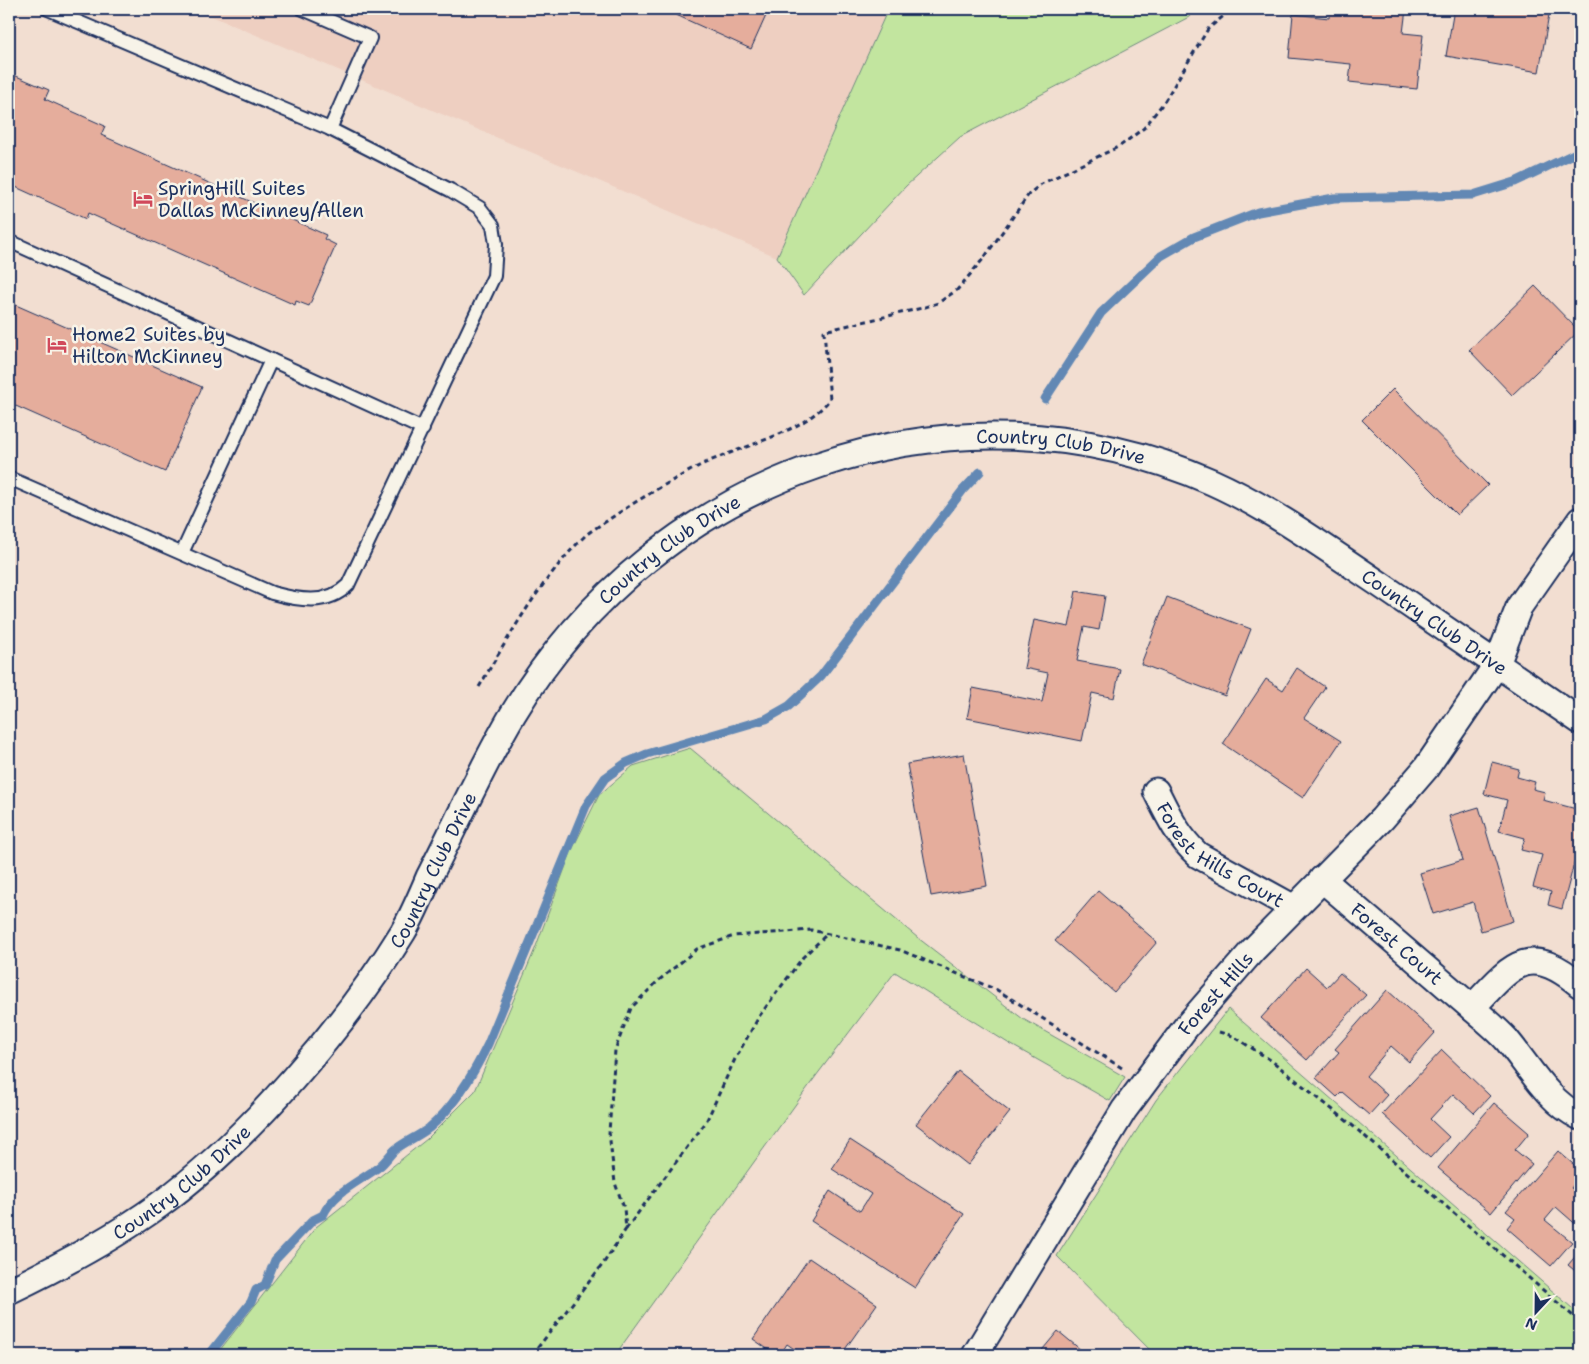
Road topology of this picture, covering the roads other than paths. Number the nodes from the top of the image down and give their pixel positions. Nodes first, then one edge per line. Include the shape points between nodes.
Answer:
1 (48, 9) edge
2 (303, 9) edge
3 (330, 129) junction
4 (9, 241) edge
5 (271, 360) junction
6 (423, 428) junction
7 (9, 478) edge
8 (1580, 520) edge
9 (182, 554) junction
10 (1497, 664) junction
11 (1580, 721) edge
12 (1156, 791) dead end
13 (1322, 879) junction
14 (1294, 908) junction
15 (1580, 985) edge
16 (1472, 1008) junction
17 (1580, 1117) edge
18 (9, 1291) edge
19 (975, 1355) edge

1 - 3 lane
2 - 3 lane via 370,38
3 - 6 lane via 450,190 480,208 493,225 496,244 494,276
4 - 5 lane
5 - 6 lane
5 - 9 lane
6 - 9 lane via 356,571 340,592 318,600 296,599 272,593
7 - 9 lane
8 - 10 street, Forest Hills via 1519,607
10 - 11 street, Country Club Drive
10 - 13 street, Forest Hills via 1426,768 1382,820
10 - 18 street, Country Club Drive via 1259,506 1207,480 1129,453 1049,440 950,438 889,446 799,471 708,516 667,544 602,601 557,651 500,736 406,928 367,987 307,1062 258,1115 162,1202 107,1240
12 - 14 street, Forest Hills Court via 1179,836 1198,855
13 - 14 street, Forest Hills
13 - 16 street, Forest Court
14 - 19 street, Forest Hills via 1186,1027 1143,1082
15 - 16 street via 1548,963 1523,963 1502,975
16 - 17 street, Forest Court via 1506,1040 1540,1084

